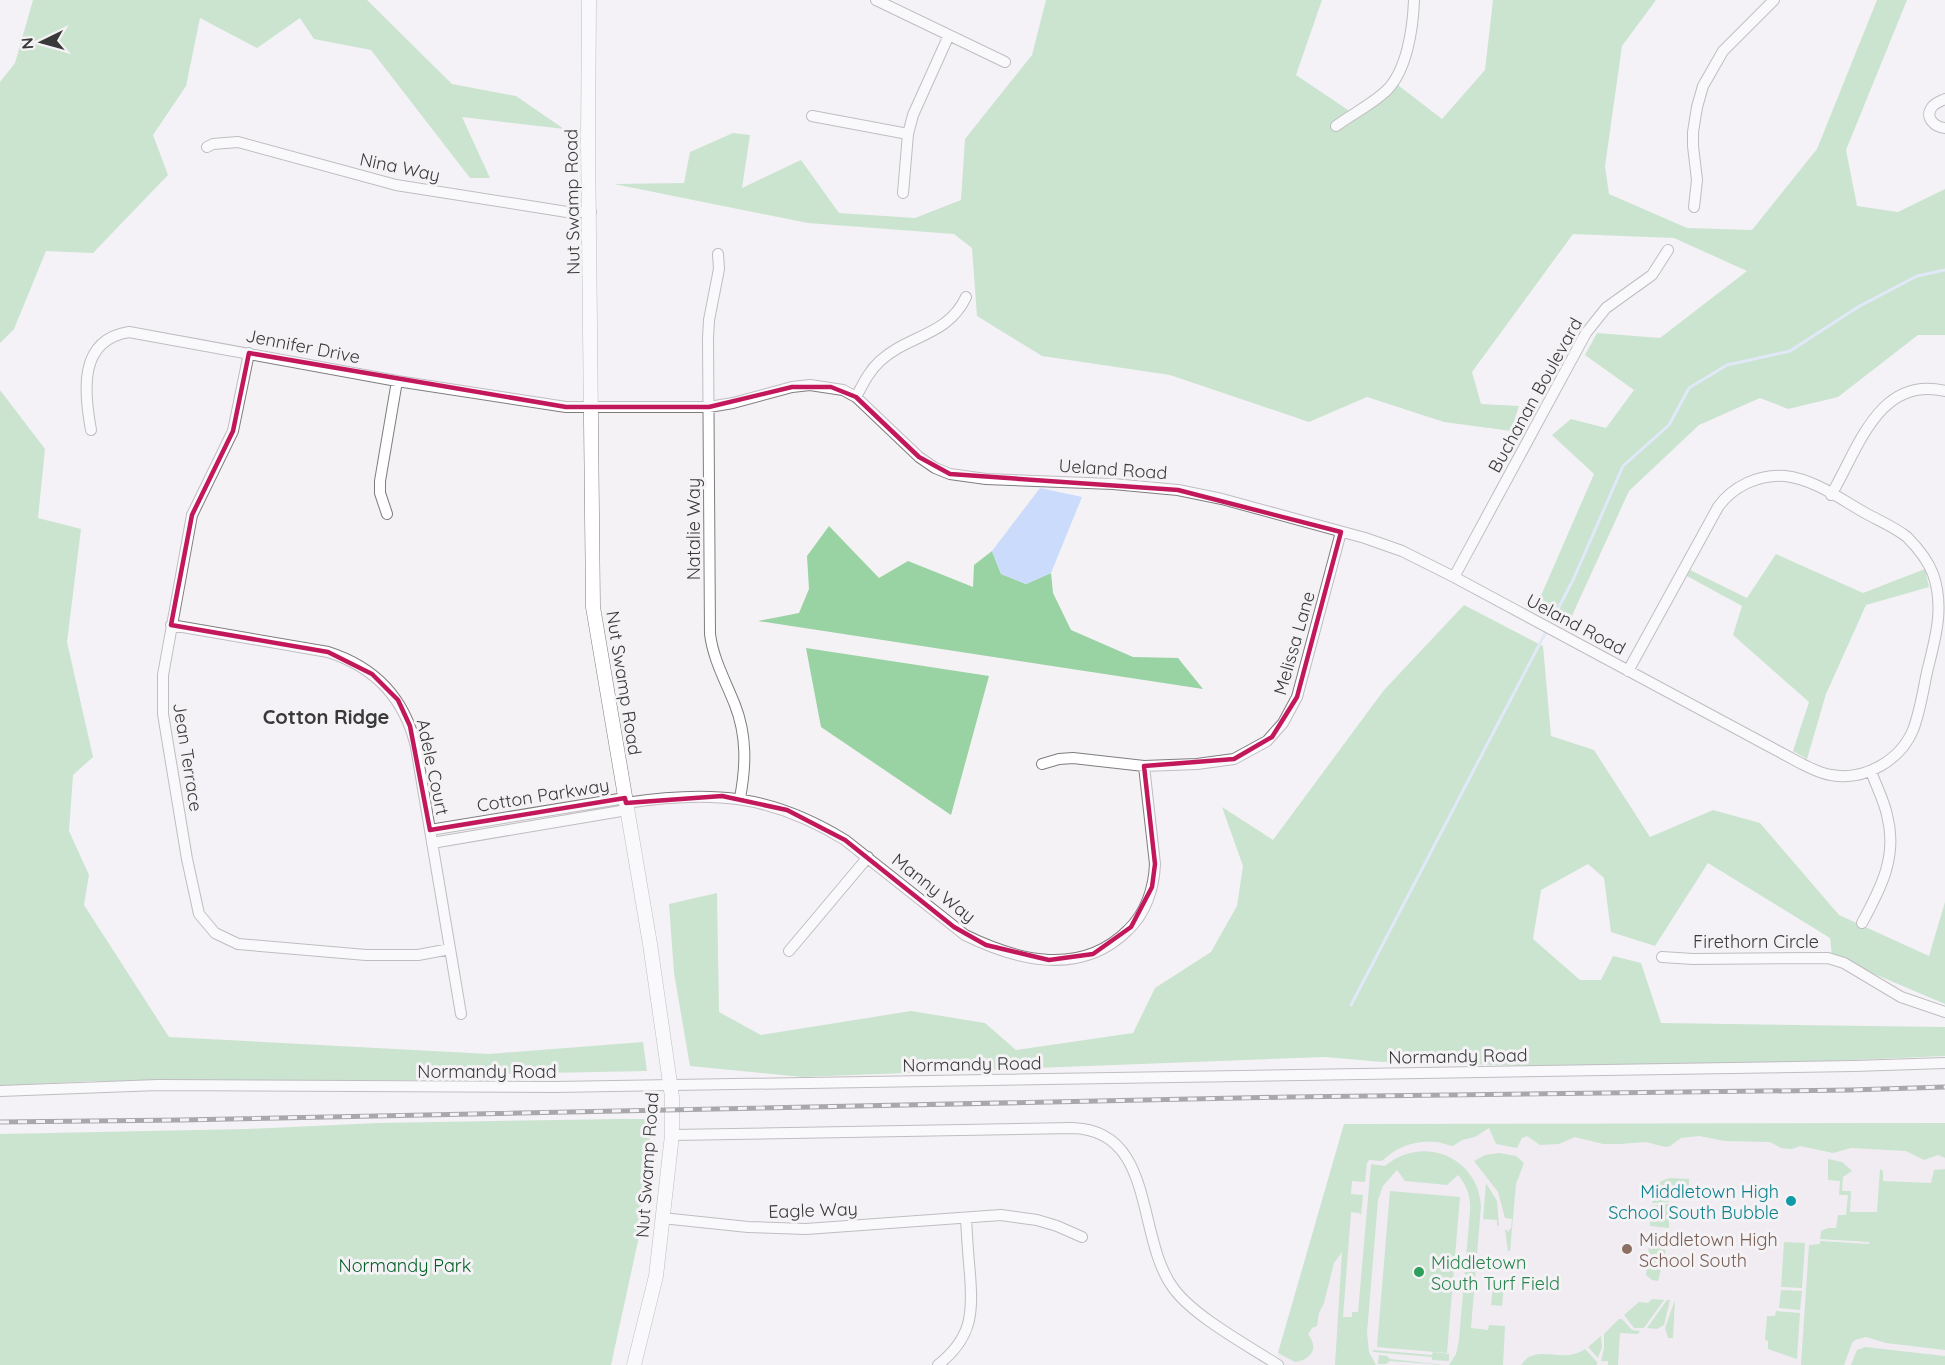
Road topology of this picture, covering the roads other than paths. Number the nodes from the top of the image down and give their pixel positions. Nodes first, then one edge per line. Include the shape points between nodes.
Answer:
1 (589, 0) edge
2 (876, 0) edge
3 (1414, 0) edge
4 (1774, 0) edge
5 (949, 35) junction
6 (1005, 62) dead end
7 (1945, 99) edge
8 (812, 116) dead end
9 (1336, 126) dead end
10 (1945, 128) edge
11 (908, 134) junction
12 (207, 147) dead end
13 (903, 193) dead end
14 (1694, 207) dead end
15 (591, 212) junction
16 (1668, 250) dead end
17 (718, 254) dead end
18 (966, 297) dead end
19 (249, 353) junction
20 (397, 381) junction
21 (1945, 391) edge
22 (856, 396) junction
23 (709, 407) junction
24 (592, 408) junction
25 (90, 430) dead end
26 (1832, 495) junction
27 (387, 514) dead end
28 (1341, 532) junction
29 (1454, 577) junction
30 (171, 625) junction
31 (1628, 671) junction
32 (1042, 764) dead end
33 (1144, 766) junction
34 (1871, 771) junction
35 (740, 798) junction
36 (626, 804) junction
37 (524, 814) junction
38 (526, 827) junction
39 (430, 830) junction
40 (432, 843) junction
41 (867, 857) junction
42 (1862, 923) dead end
43 (450, 949) junction
44 (789, 951) dead end
45 (1662, 957) dead end
46 (1945, 1012) edge
47 (461, 1014) dead end
48 (1945, 1063) edge
49 (672, 1086) junction
50 (0, 1091) edge
51 (672, 1135) junction
52 (662, 1218) junction
53 (966, 1218) junction
54 (1082, 1237) dead end
55 (634, 1365) edge
56 (938, 1365) edge
57 (1278, 1365) edge

1 - 15 main road, Nut Swamp Road
2 - 5 street
3 - 9 street via 1409,38 1395,80 1378,98
4 - 14 street via 1723,51 1703,86 1693,132 1697,180
5 - 6 street
5 - 11 street via 915,106
7 - 10 street via 1934,104 1930,112 1932,122
8 - 11 street
11 - 13 street
12 - 15 street, Nina Way via 238,142 396,185 567,212
15 - 24 main road, Nut Swamp Road
16 - 29 street, Buchanan Boulevard via 1652,275 1606,308 1586,333
17 - 23 street, Natalie Way via 709,320
18 - 22 street via 946,323 880,360
19 - 20 street, Jennifer Drive
19 - 25 street, Jennifer Drive via 138,333 112,336 89,362 86,404
19 - 30 street, Jean Terrace via 233,431 192,515
20 - 24 street, Jennifer Drive
20 - 27 street via 380,481
21 - 26 street via 1914,390 1882,407
22 - 23 street, Ueland Road via 831,387 801,386
22 - 28 street, Ueland Road via 919,457 950,474 1178,490
23 - 24 street, Ueland Road
23 - 35 street, Natalie Way via 710,634 743,732 745,760
24 - 36 main road, Nut Swamp Road via 593,607
26 - 31 street, Ueland Road via 1785,476 1762,478 1733,491 1713,514
26 - 34 street, Ueland Road via 1908,538 1930,568 1940,600 1938,628 1913,729 1891,759
28 - 29 street, Ueland Road via 1402,551
28 - 33 street, Melissa Lane via 1296,697 1283,723 1267,741 1234,759
29 - 31 street, Ueland Road
30 - 39 street, Adele Court via 328,652 372,674 394,695 410,726
30 - 43 street, Jean Terrace via 163,675 163,714 195,900 208,927 238,944 324,952 405,956
31 - 34 street, Ueland Road via 1818,772 1849,776
32 - 33 street, Melissa Lane via 1073,758
33 - 41 street, Manny Way via 1155,864 1152,887 1131,927 1113,944 1093,954 1049,960 986,945 954,927
34 - 42 street via 1888,817 1891,851 1883,883
35 - 36 street, Manny Way via 691,795
35 - 41 street, Manny Way via 809,820
36 - 37 street, Cotton Parkway
36 - 38 street, Cotton Parkway
36 - 49 main road, Nut Swamp Road
37 - 38 street
37 - 39 street, Cotton Parkway
38 - 40 street, Cotton Parkway
39 - 40 street, Adele Court
40 - 43 street, Adele Court
41 - 44 street
43 - 47 street, Adele Court
45 - 46 street, Firethorn Circle via 1828,958 1844,963 1901,997
48 - 49 street, Normandy Road
49 - 50 street, Normandy Road via 158,1085
49 - 51 main road, Nut Swamp Road
51 - 52 main road, Nut Swamp Road
51 - 57 street via 1072,1128 1099,1132 1115,1142 1130,1162 1156,1256 1174,1290 1199,1314
52 - 53 street, Eagle Way via 775,1229
52 - 55 main road, Nut Swamp Road via 651,1300
53 - 54 street, Eagle Way via 1028,1218
53 - 56 street via 971,1312 964,1337

